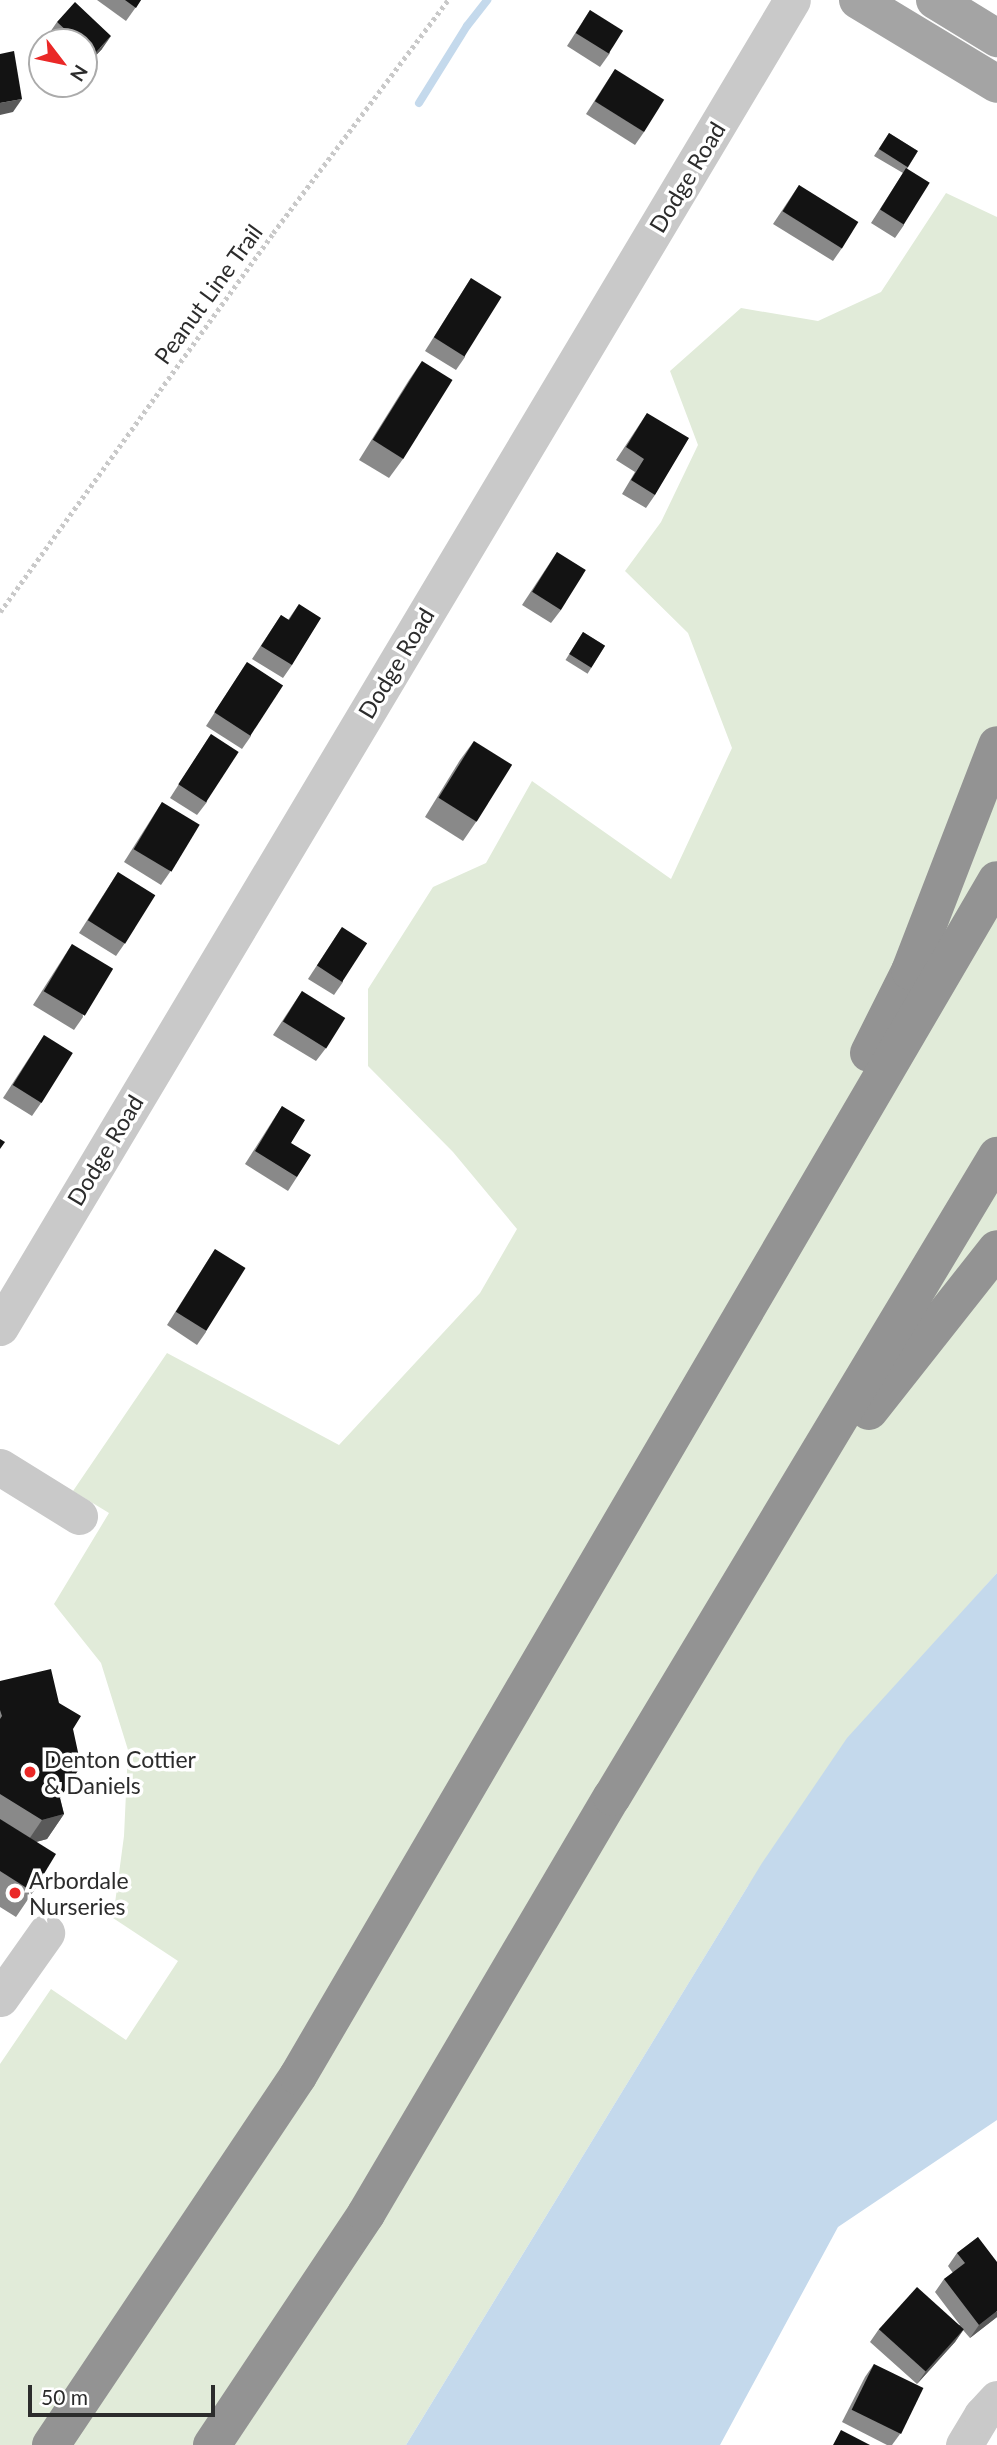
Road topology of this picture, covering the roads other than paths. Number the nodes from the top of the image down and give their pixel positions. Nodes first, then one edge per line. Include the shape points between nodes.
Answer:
1 (792, 0) edge
2 (858, 0) edge
3 (936, 0) edge
4 (997, 38) edge
5 (997, 84) edge
6 (997, 745) edge
7 (997, 880) edge
8 (997, 1156) edge
9 (997, 1249) edge
10 (0, 1327) edge
11 (722, 1350) junction
12 (0, 1467) edge
13 (79, 1516) dead end
14 (774, 1530) junction
15 (46, 1933) dead end
16 (0, 1998) edge
17 (997, 2399) edge
18 (51, 2445) edge
19 (212, 2445) edge
20 (964, 2445) edge

1 - 10 street, Dodge Road
2 - 5 main road
3 - 4 main road
6 - 11 highway via 910,971 772,1229
7 - 11 highway
8 - 14 highway
9 - 14 highway
11 - 18 highway via 298,2076
12 - 13 street
14 - 19 highway via 366,2214
15 - 16 street
17 - 20 street

